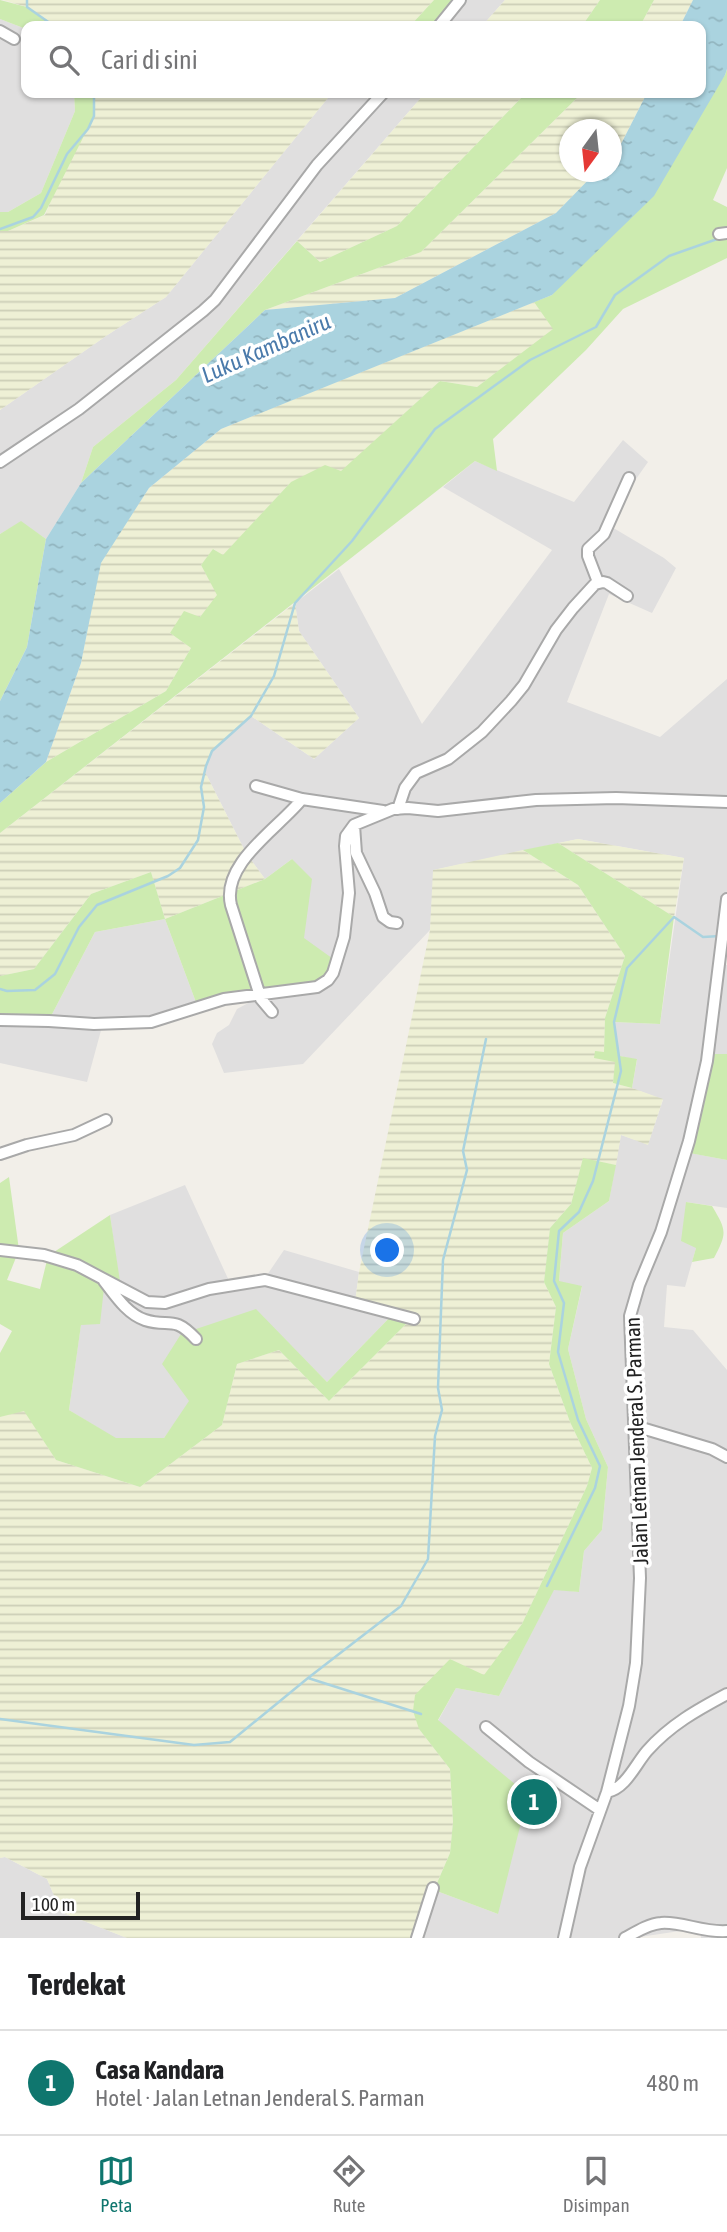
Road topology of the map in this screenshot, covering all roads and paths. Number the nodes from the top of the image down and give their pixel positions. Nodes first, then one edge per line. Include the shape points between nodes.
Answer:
1 (460, 0) edge
2 (443, 21) edge
3 (0, 31) edge
4 (14, 39) dead end
5 (378, 98) edge
6 (0, 462) edge
7 (629, 478) dead end
8 (598, 582) junction
9 (627, 596) dead end
10 (256, 786) dead end
11 (302, 799) junction
12 (727, 802) edge
13 (398, 809) junction
14 (385, 812) junction
15 (354, 825) junction
16 (727, 899) edge
17 (397, 923) dead end
18 (723, 965) edge
19 (259, 993) junction
20 (272, 1012) dead end
21 (0, 1020) edge
22 (106, 1121) dead end
23 (0, 1154) edge
24 (0, 1250) edge
25 (103, 1279) junction
26 (414, 1319) dead end
27 (196, 1339) dead end
28 (635, 1426) junction
29 (727, 1457) edge
30 (727, 1694) edge
31 (486, 1727) dead end
32 (607, 1792) junction
33 (600, 1810) junction
34 (433, 1888) dead end
35 (727, 1931) edge
36 (418, 1938) edge
37 (565, 1938) edge
38 (625, 1938) edge

1 - 2 street
3 - 4 street
5 - 6 street via 317,165 203,312 79,409
7 - 8 street via 607,530 588,550
8 - 9 street
8 - 13 street via 556,629 511,701 448,759 416,773
10 - 11 street
11 - 14 street
11 - 19 street via 243,861 230,885 231,905
12 - 13 street via 617,798 536,800 438,811
13 - 14 street
14 - 15 street
15 - 17 street via 356,853 383,917
15 - 19 street via 346,836 347,918 333,973 317,987
16 - 18 street, Jalan Letnan Jenderal S. Parman via 720,946
18 - 28 street, Jalan Letnan Jenderal S. Parman via 689,1141 630,1316
19 - 20 street
19 - 21 street via 206,1003 151,1022
22 - 23 street via 74,1135
24 - 25 street via 61,1260
25 - 26 street via 157,1304 265,1280
25 - 27 street via 138,1317 178,1324
28 - 29 street via 712,1448
28 - 32 street, Jalan Letnan Jenderal S. Parman via 640,1578 636,1663
30 - 32 street via 678,1722 639,1759 621,1785
31 - 33 street
32 - 33 street, Jalan Letnan Jenderal S. Parman
33 - 37 street, Jalan Letnan Jenderal S. Parman via 580,1867
34 - 36 street
35 - 38 street via 662,1923

